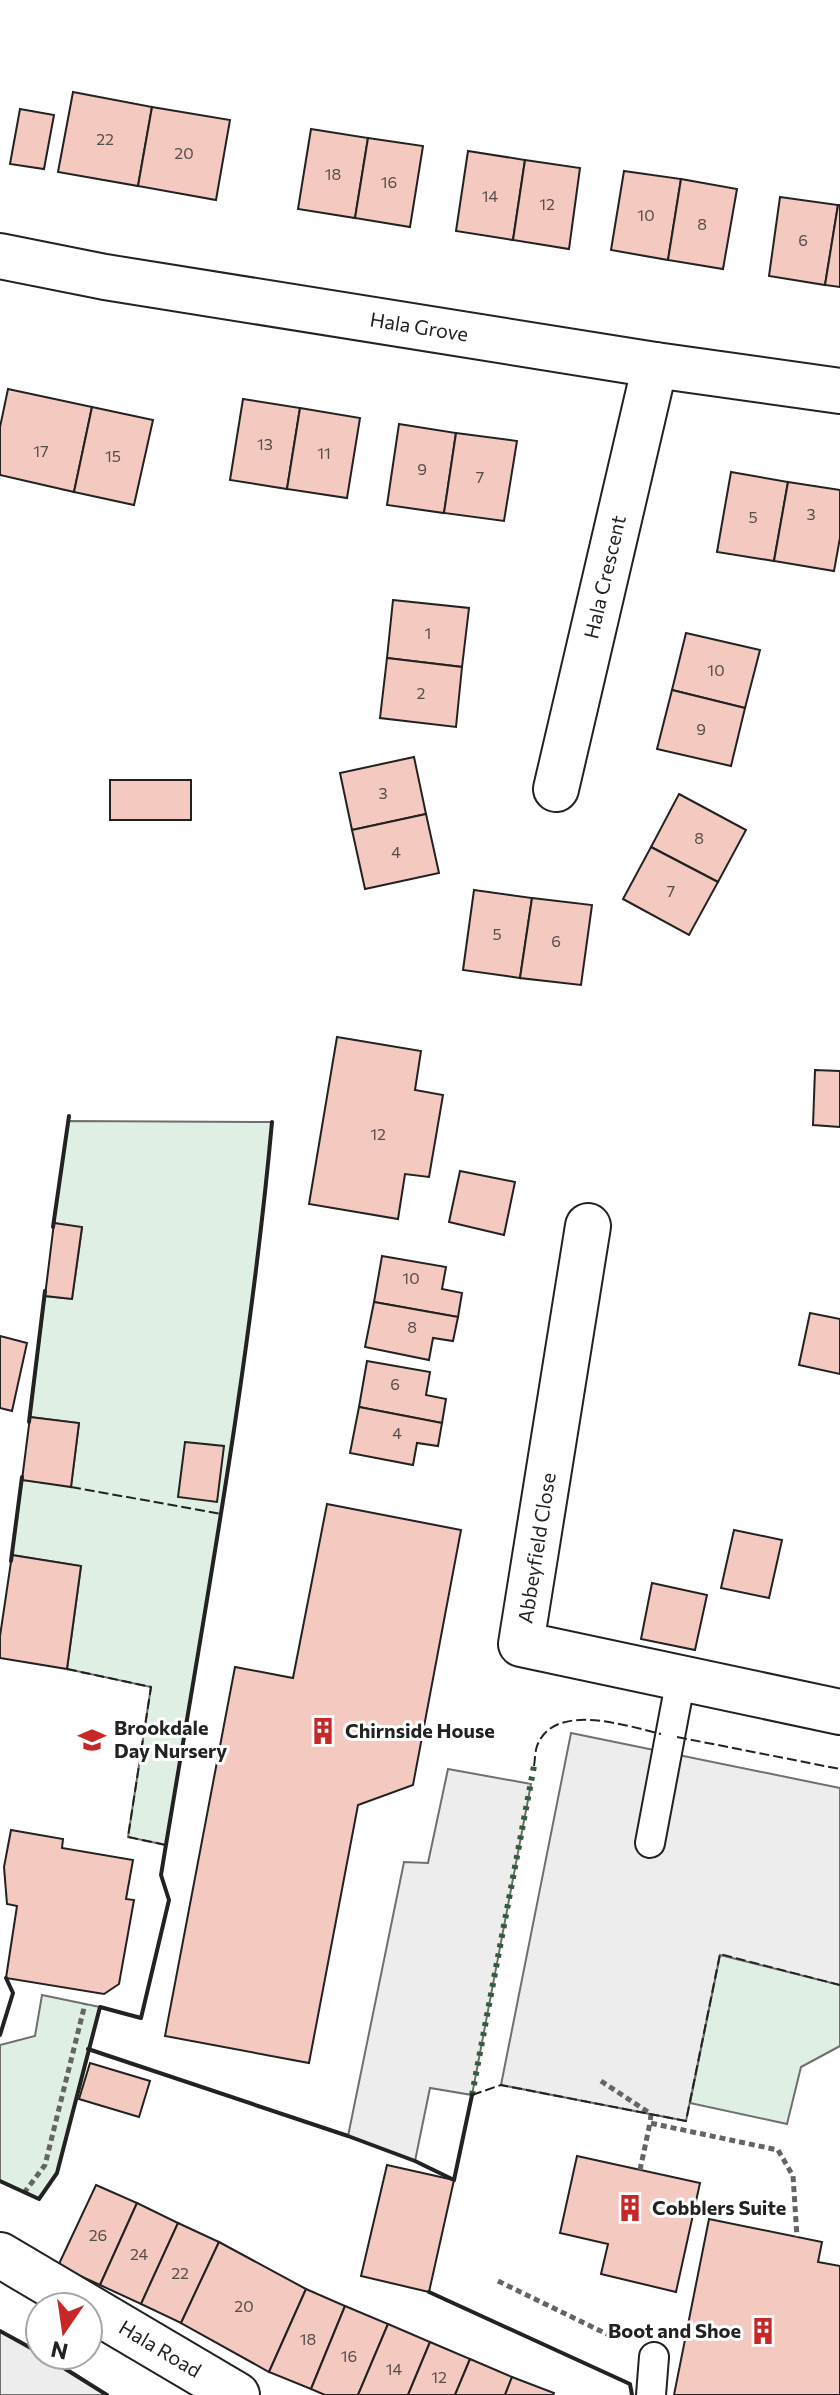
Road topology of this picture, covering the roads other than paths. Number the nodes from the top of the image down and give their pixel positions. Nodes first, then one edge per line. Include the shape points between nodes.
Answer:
1 (0, 256) edge
2 (655, 365) junction
3 (840, 391) edge
4 (556, 789) dead end
5 (588, 1226) dead end
6 (681, 1678) junction
7 (840, 1712) edge
8 (650, 1843) dead end
9 (0, 2255) edge
10 (654, 2357) road end
11 (237, 2395) edge
12 (651, 2395) edge

1 - 2 street, Hala Grove
2 - 3 street, Hala Grove
2 - 4 street, Hala Crescent
5 - 6 street, Abbeyfield Close via 521,1644
6 - 7 street, Abbeyfield Close
6 - 8 lane
9 - 11 street, Hala Road
10 - 12 lane

